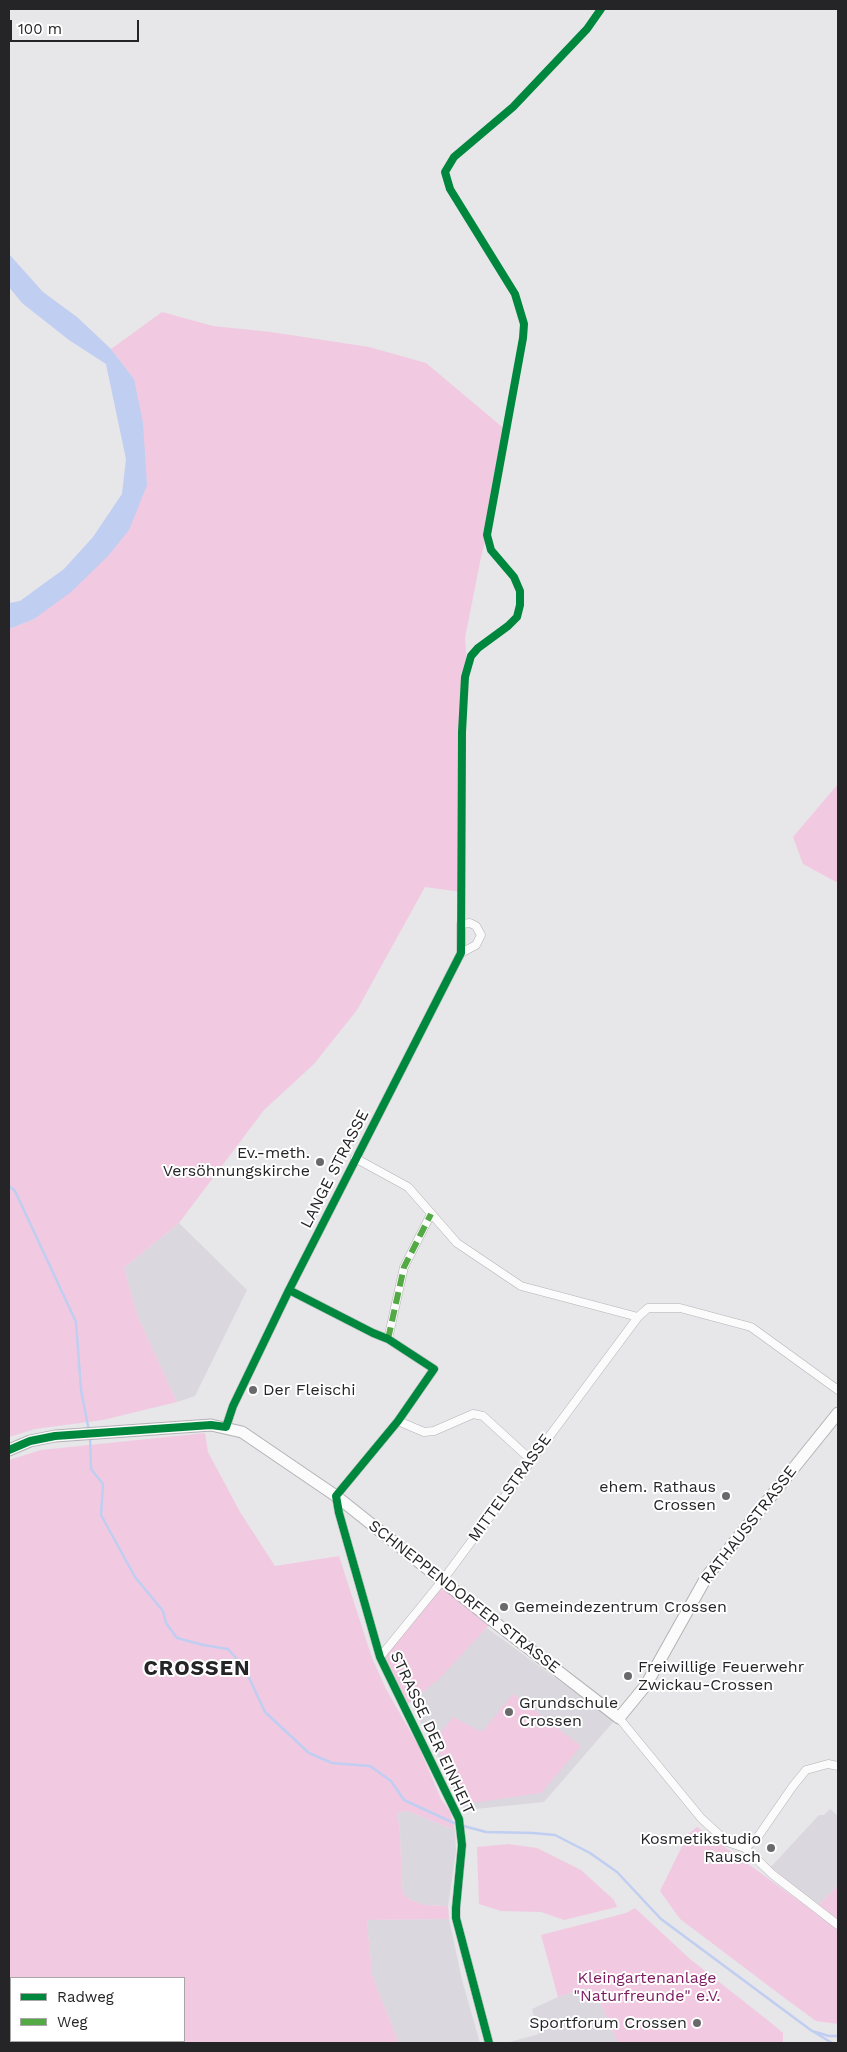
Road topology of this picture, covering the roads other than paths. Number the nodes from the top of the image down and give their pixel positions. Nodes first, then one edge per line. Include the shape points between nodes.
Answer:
1 (461, 953) dead end
2 (355, 1158) junction
3 (431, 1214) junction
4 (289, 1290) junction
5 (638, 1317) junction
6 (388, 1339) junction
7 (838, 1390) edge
8 (838, 1413) edge
9 (398, 1420) junction
10 (226, 1427) junction
11 (9, 1450) edge
12 (530, 1459) junction
13 (336, 1496) junction
14 (442, 1581) junction
15 (380, 1657) junction
16 (619, 1718) junction
17 (838, 1766) edge
18 (745, 1848) junction
19 (838, 1925) edge
20 (489, 2043) edge

1 - 2 street, LANGE STRASSE
2 - 3 street via 408,1187
2 - 4 street, LANGE STRASSE
3 - 5 street via 458,1244 522,1286
3 - 6 street via 404,1267
4 - 6 street
4 - 10 street, LANGE STRASSE
5 - 7 street via 648,1308 680,1308 751,1327
5 - 12 street, MITTELSTRASSE
6 - 9 street via 434,1369
8 - 16 street, RATHAUSSTRASSE via 707,1576 646,1685
9 - 12 street via 424,1432 473,1414 483,1416
9 - 13 street
10 - 11 street, SCHNEPPENDORFER STRASSE via 211,1425 56,1436 30,1441
10 - 13 street, SCHNEPPENDORFER STRASSE via 256,1440
12 - 14 street, MITTELSTRASSE
13 - 14 street, SCHNEPPENDORFER STRASSE
13 - 15 street, STRASSE DER EINHEIT
14 - 15 street, MITTELSTRASSE
14 - 16 street, SCHNEPPENDORFER STRASSE
15 - 20 street, STRASSE DER EINHEIT via 459,1819 462,1845 456,1918
16 - 18 street, SCHNEPPENDORFER STRASSE via 701,1818 727,1842
17 - 18 street via 828,1764 806,1770 757,1838
18 - 19 street, SCHNEPPENDORFER STRASSE via 772,1874

